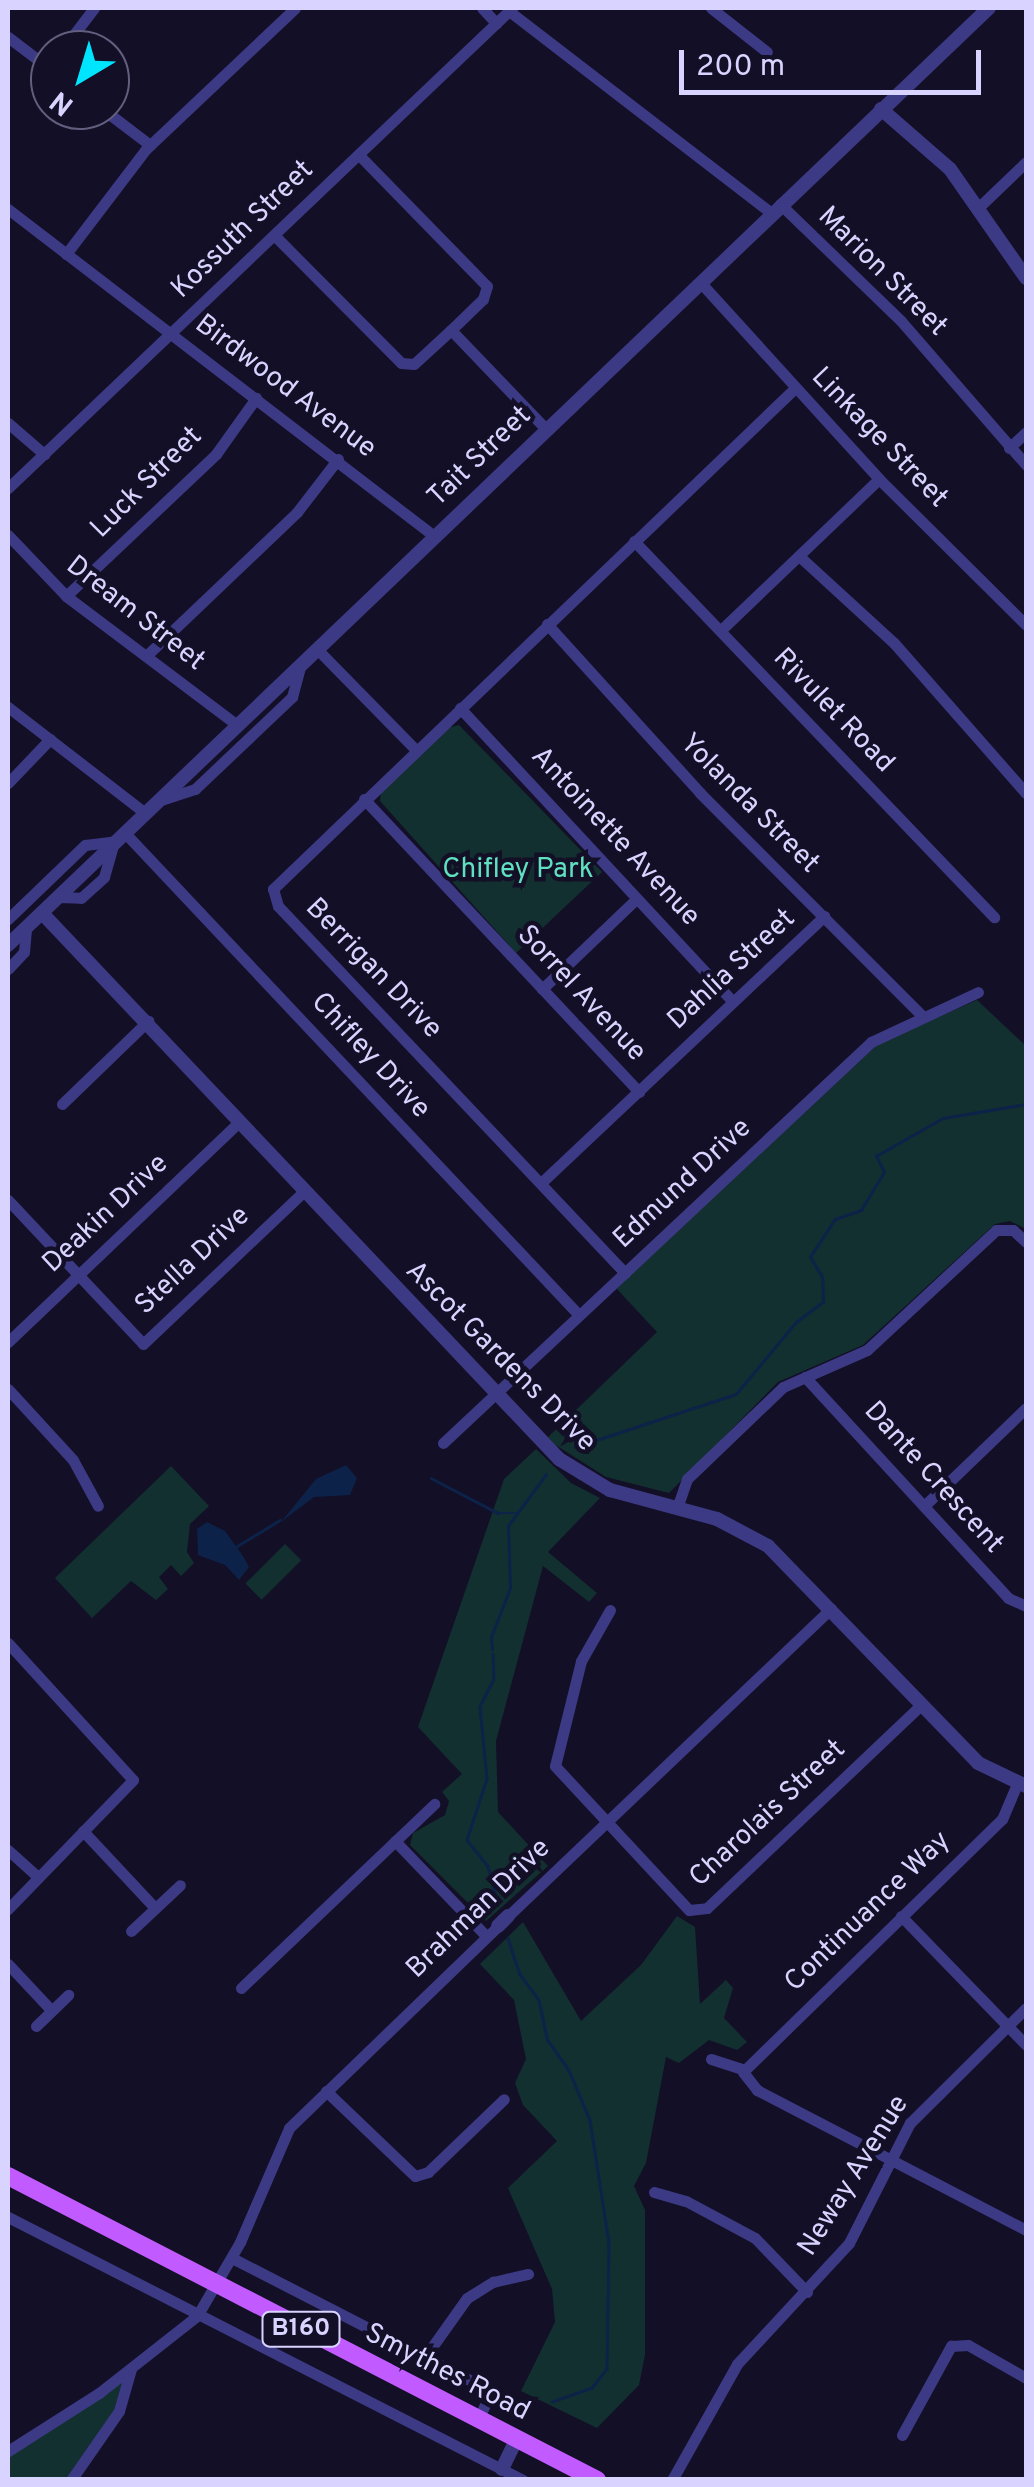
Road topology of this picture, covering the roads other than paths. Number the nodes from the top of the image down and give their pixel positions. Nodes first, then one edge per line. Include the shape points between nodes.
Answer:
1 (94, 8) edge
2 (294, 8) edge
3 (482, 8) edge
4 (710, 8) edge
5 (989, 8) edge
6 (510, 9) edge
7 (496, 23) junction
8 (77, 30) edge
9 (8, 37) edge
10 (767, 52) dead end
11 (30, 53) edge
12 (882, 109) junction
13 (130, 130) edge
14 (150, 145) junction
15 (359, 155) junction
16 (1026, 162) edge
17 (979, 207) junction
18 (776, 208) junction
19 (8, 209) edge
20 (274, 235) junction
21 (66, 254) junction
22 (1026, 278) edge
23 (700, 282) junction
24 (451, 330) junction
25 (172, 332) junction
26 (795, 388) junction
27 (256, 398) junction
28 (8, 423) edge
29 (546, 429) junction
30 (1026, 432) edge
31 (1009, 448) junction
32 (44, 454) junction
33 (338, 459) junction
34 (1026, 465) edge
35 (879, 479) junction
36 (8, 488) edge
37 (8, 535) edge
38 (434, 536) junction
39 (634, 541) junction
40 (799, 556) junction
41 (66, 596) junction
42 (547, 624) junction
43 (1026, 625) edge
44 (722, 629) junction
45 (317, 649) junction
46 (146, 656) junction
47 (301, 664) junction
48 (8, 707) edge
49 (460, 708) junction
50 (237, 725) junction
51 (50, 739) junction
52 (415, 749) junction
53 (8, 783) edge
54 (1026, 793) edge
55 (364, 799) junction
56 (158, 801) junction
57 (145, 813) junction
58 (118, 839) junction
59 (635, 900) junction
60 (42, 913) junction
61 (824, 916) junction
62 (994, 917) dead end
63 (8, 919) edge
64 (26, 927) junction
65 (8, 945) edge
66 (8, 969) edge
67 (542, 989) junction
68 (978, 992) dead end
69 (734, 1002) junction
70 (921, 1014) junction
71 (148, 1021) junction
72 (639, 1092) junction
73 (62, 1104) dead end
74 (238, 1122) junction
75 (542, 1182) junction
76 (304, 1191) junction
77 (8, 1200) edge
78 (1026, 1242) edge
79 (624, 1273) junction
80 (77, 1274) junction
81 (578, 1314) junction
82 (8, 1342) edge
83 (805, 1376) junction
84 (8, 1389) edge
85 (495, 1393) junction
86 (1026, 1408) edge
87 (443, 1443) dead end
88 (98, 1506) dead end
89 (924, 1506) junction
90 (677, 1508) junction
91 (1026, 1606) edge
92 (831, 1608) junction
93 (610, 1610) dead end
94 (8, 1642) edge
95 (922, 1704) junction
96 (1022, 1785) edge
97 (434, 1804) dead end
98 (606, 1823) junction
99 (83, 1831) junction
100 (396, 1841) junction
101 (8, 1850) edge
102 (38, 1877) junction
103 (180, 1885) dead end
104 (154, 1907) junction
105 (8, 1908) edge
106 (901, 1916) junction
107 (497, 1926) junction
108 (131, 1931) dead end
109 (8, 1964) edge
110 (240, 1988) dead end
111 (68, 1995) dead end
112 (1026, 2008) edge
113 (52, 2010) junction
114 (36, 2026) dead end
115 (1008, 2026) junction
116 (1026, 2045) edge
117 (711, 2059) dead end
118 (744, 2070) junction
119 (326, 2090) junction
120 (504, 2099) dead end
121 (888, 2160) junction
122 (8, 2176) edge
123 (654, 2192) dead end
124 (8, 2217) edge
125 (1026, 2230) edge
126 (232, 2258) junction
127 (528, 2274) dead end
128 (216, 2285) junction
129 (807, 2292) junction
130 (198, 2315) junction
131 (425, 2357) junction
132 (131, 2369) junction
133 (1026, 2378) edge
134 (478, 2420) junction
135 (902, 2435) dead end
136 (516, 2440) junction
137 (8, 2451) edge
138 (501, 2473) edge
139 (70, 2480) edge
140 (523, 2480) edge
141 (596, 2480) edge
142 (672, 2480) edge

1 - 8 street
2 - 14 street
3 - 7 street
4 - 10 street
5 - 12 street, Tait Street
6 - 7 street, Kossuth Street
6 - 18 street, Marion Street
7 - 15 street, Kossuth Street
9 - 11 street
12 - 17 street via 950,169
12 - 18 street, Tait Street
13 - 14 street
14 - 21 street
15 - 20 street, Kossuth Street
15 - 24 street via 487,286 483,299
16 - 17 street
17 - 22 street
18 - 23 street, Tait Street
18 - 31 street, Marion Street via 901,321
19 - 21 street, Birdwood Avenue
20 - 24 street via 404,365
20 - 25 street, Kossuth Street
21 - 25 street, Birdwood Avenue
23 - 26 street, Linkage Street
23 - 29 street, Tait Street
24 - 29 street
25 - 27 street, Birdwood Avenue
25 - 32 street, Kossuth Street
26 - 35 street, Linkage Street
26 - 39 street, Berrigan Drive
27 - 33 street, Birdwood Avenue
27 - 41 street, Luck Street via 216,454
28 - 32 street
29 - 38 street, Tait Street
30 - 31 street
31 - 34 street, Marion Street
32 - 36 street, Kossuth Street
33 - 38 street, Birdwood Avenue
33 - 46 street via 297,512
35 - 40 street
35 - 43 street, Linkage Street
37 - 41 street, Dream Street
38 - 45 street, Tait Street
39 - 42 street, Berrigan Drive
39 - 44 street, Rivulet Road
40 - 44 street
40 - 54 street via 894,643
41 - 46 street, Dream Street
42 - 49 street, Berrigan Drive
42 - 61 street, Yolanda Street via 688,780
44 - 62 street, Rivulet Road
45 - 47 street, Tait Street
45 - 52 street
46 - 50 street, Dream Street
47 - 50 street, Tait Street
47 - 56 street via 296,692 277,711 192,792
48 - 51 street
49 - 52 street, Berrigan Drive
49 - 59 street, Antoinette Avenue
50 - 56 street, Tait Street
51 - 53 street
51 - 57 street
52 - 55 street, Berrigan Drive
55 - 67 street, Sorrel Avenue
55 - 75 street, Berrigan Drive via 277,881 275,902
56 - 57 street, Tait Street
57 - 58 street, Tait Street
58 - 60 street, Tait Street
58 - 63 street via 87,844
58 - 81 street, Chifley Drive
59 - 67 street
59 - 69 street, Antoinette Avenue
60 - 64 street, Tait Street
60 - 71 street, Ascot Gardens Drive
61 - 69 street, Dahlia Street
61 - 70 street, Yolanda Street
64 - 65 street, Tait Street
64 - 66 street via 24,952
67 - 72 street, Sorrel Avenue
68 - 70 street, Edmund Drive
69 - 72 street, Dahlia Street
70 - 79 street, Edmund Drive via 871,1042
71 - 73 street
71 - 74 street, Ascot Gardens Drive
72 - 75 street, Dahlia Street
74 - 76 street, Ascot Gardens Drive
74 - 80 street, Deakin Drive
75 - 79 street, Berrigan Drive
76 - 80 street, Stella Drive via 143,1344
76 - 85 street, Ascot Gardens Drive
77 - 80 street
78 - 83 street via 1013,1230 996,1230 867,1350
79 - 81 street, Edmund Drive
80 - 82 street, Deakin Drive
81 - 85 street, Edmund Drive
83 - 89 street, Dante Crescent
83 - 90 street via 778,1391 687,1480
84 - 88 street via 70,1456
85 - 87 street, Edmund Drive
85 - 90 street, Ascot Gardens Drive via 584,1477
86 - 89 street
89 - 91 street, Dante Crescent via 1008,1598
90 - 92 street, Ascot Gardens Drive via 760,1541
92 - 95 street, Ascot Gardens Drive
92 - 98 street, Brahman Drive
93 - 98 street via 581,1661 555,1762
94 - 99 street via 128,1773 120,1796
95 - 96 street, Ascot Gardens Drive via 981,1766
95 - 98 street, Charolais Street via 703,1910 685,1907
96 - 106 street, Continuance Way via 1002,1819
97 - 100 street
98 - 107 street, Brahman Drive
99 - 102 street
99 - 104 street
100 - 107 street
100 - 110 street
101 - 102 street
102 - 105 street
103 - 104 street
104 - 108 street
106 - 115 street
106 - 118 street, Continuance Way
107 - 119 street, Brahman Drive
109 - 113 street
111 - 113 street
112 - 115 street, Neway Avenue
113 - 114 street
115 - 116 street
115 - 121 street, Neway Avenue via 922,2108
117 - 118 street
118 - 121 street via 752,2087
119 - 120 street via 415,2176 428,2172
119 - 126 street, Brahman Drive via 275,2150
121 - 125 street
121 - 129 street, Neway Avenue via 857,2230
122 - 128 main road, Smythes Road / B160
123 - 129 street via 686,2200 755,2238
124 - 130 street
126 - 128 street, Brahman Drive
126 - 131 street
127 - 131 street via 493,2282 467,2298
128 - 130 street, Brahman Drive
128 - 134 main road, Smythes Road / B160
129 - 142 street, Neway Avenue via 726,2379
130 - 132 street
130 - 138 street
131 - 134 street via 490,2391
132 - 137 street
132 - 139 street via 121,2407
133 - 135 street via 968,2345 951,2346
134 - 136 main road, Smythes Road / B160
136 - 138 street
136 - 141 main road, Smythes Road / B160
138 - 140 street

